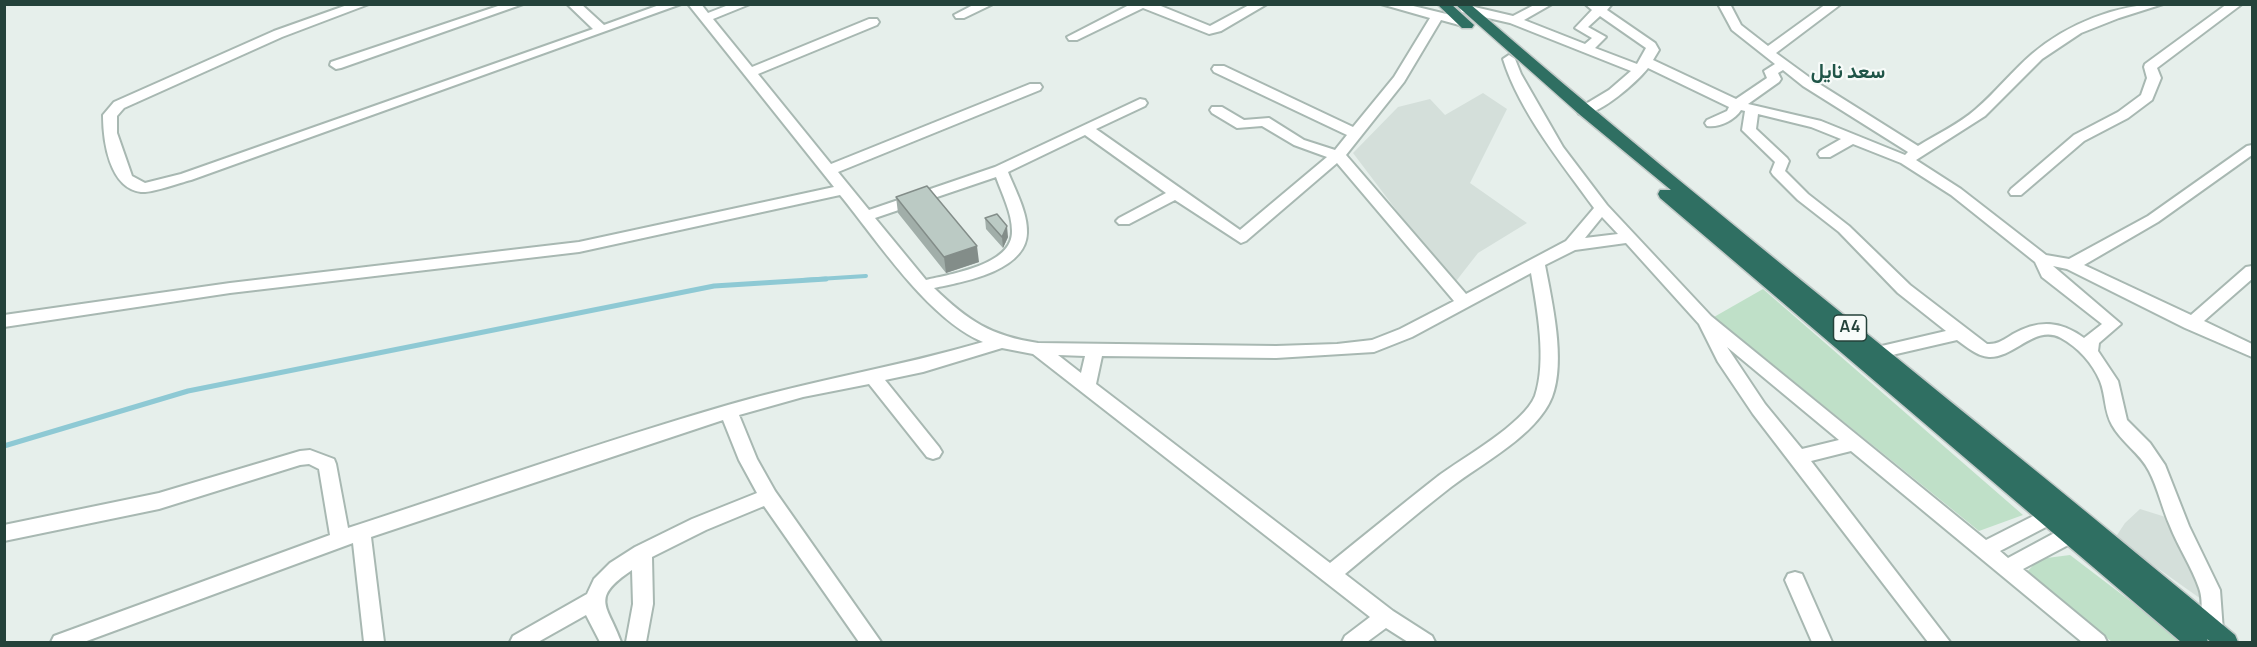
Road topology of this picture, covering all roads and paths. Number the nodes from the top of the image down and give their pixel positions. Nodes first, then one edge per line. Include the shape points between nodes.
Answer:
1 (363, 4) edge
2 (517, 4) edge
3 (573, 4) edge
4 (675, 4) edge
5 (694, 4) edge
6 (744, 4) edge
7 (987, 4) edge
8 (1143, 4) edge
9 (1261, 4) edge
10 (1388, 4) edge
11 (1546, 4) edge
12 (1724, 4) edge
13 (1835, 4) edge
14 (2157, 4) edge
15 (2236, 4) edge
16 (1599, 6) edge
17 (1440, 11) edge
18 (1466, 13) edge
19 (960, 15) dead end
20 (705, 18) junction
21 (1515, 20) junction
22 (873, 22) dead end
23 (602, 30) junction
24 (1073, 37) dead end
25 (1586, 49) junction
26 (1769, 52) junction
27 (1509, 60) junction
28 (1785, 64) junction
29 (336, 65) dead end
30 (1642, 66) junction
31 (1219, 69) dead end
32 (750, 73) junction
33 (1035, 87) dead end
34 (1140, 103) dead end
35 (1744, 107) junction
36 (1218, 110) dead end
37 (1584, 111) junction
38 (1712, 123) dead end
39 (1086, 129) junction
40 (1354, 133) junction
41 (1853, 138) junction
42 (2253, 148) edge
43 (1825, 154) dead end
44 (1338, 155) junction
45 (1911, 156) junction
46 (830, 170) junction
47 (1000, 170) junction
48 (844, 189) junction
49 (2016, 192) dead end
50 (1176, 194) junction
51 (1602, 208) junction
52 (864, 217) junction
53 (1124, 221) dead end
54 (1629, 237) junction
55 (1571, 245) junction
56 (2041, 260) junction
57 (1537, 262) junction
58 (2071, 265) junction
59 (2253, 271) edge
60 (922, 286) junction
61 (1464, 302) junction
62 (1705, 320) junction
63 (4, 321) edge
64 (2191, 324) junction
65 (1960, 334) junction
66 (999, 343) junction
67 (2250, 348) edge
68 (1038, 349) junction
69 (1095, 350) junction
70 (2090, 351) junction
71 (1879, 352) junction
72 (874, 378) junction
73 (1087, 386) junction
74 (729, 411) junction
75 (1854, 443) junction
76 (933, 452) dead end
77 (1798, 457) junction
78 (768, 496) junction
79 (2069, 508) junction
80 (2049, 515) junction
81 (2090, 525) junction
82 (361, 532) junction
83 (4, 533) edge
84 (2069, 533) junction
85 (340, 539) junction
86 (1986, 549) junction
87 (642, 553) junction
88 (2007, 568) junction
89 (1330, 574) junction
90 (1795, 580) dead end
91 (594, 600) junction
92 (1386, 617) junction
93 (2220, 637) edge
94 (61, 642) edge
95 (374, 642) edge
96 (520, 642) edge
97 (611, 642) edge
98 (636, 642) edge
99 (871, 642) edge
100 (1352, 642) edge
101 (1425, 642) edge
102 (1822, 642) edge
103 (1940, 642) edge
104 (2097, 642) edge
105 (2197, 642) edge

1 - 23 street via 278,34 118,105 110,116 110,133 126,179 143,188 175,180
2 - 29 street
3 - 23 street
4 - 23 street
5 - 20 street
6 - 20 street
7 - 19 street
8 - 9 street via 1206,30
8 - 24 street
10 - 17 street
11 - 21 street
12 - 26 street via 1736,27
13 - 26 street
14 - 45 street via 2077,30 2037,56 1980,113
15 - 49 street via 2150,66 2154,78 2147,97 2079,138
16 - 25 street via 1581,28 1600,37
16 - 30 street via 1652,48
17 - 18 highway, A4
17 - 40 street via 1398,79
18 - 21 street
18 - 27 highway, A4
18 - 37 highway, A4
20 - 32 street
21 - 25 street
22 - 32 street
25 - 30 street
26 - 28 street
27 - 51 street via 1557,148
27 - 80 highway, A4
28 - 35 street via 1771,71 1774,79
28 - 45 street
30 - 35 street
30 - 37 street via 1615,92
31 - 40 street
32 - 46 street
33 - 46 street
34 - 39 street
35 - 38 street
35 - 41 street via 1796,118
35 - 65 street via 1749,130 1782,161 1778,172 1844,229 1904,289
36 - 44 street via 1242,125 1264,121 1289,139
37 - 71 highway, A4
39 - 47 street
39 - 50 street
40 - 44 street
41 - 43 street
41 - 45 street
42 - 58 street via 2153,219
44 - 50 street via 1241,238
44 - 61 street
45 - 56 street
46 - 48 street
47 - 52 street
47 - 60 street via 1020,232 1019,245 1004,261
48 - 52 street
48 - 63 street via 579,247 230,288
50 - 53 street
51 - 54 street
51 - 55 street
52 - 60 street
54 - 55 street
54 - 62 street
55 - 57 street
56 - 58 street
56 - 70 street via 2048,273 2113,324 2091,341
57 - 61 street
57 - 89 street via 1548,373 1542,399 1522,424
58 - 64 street
59 - 64 street
60 - 66 street via 962,324
61 - 69 street via 1389,342 1358,348 1276,352
62 - 75 street
62 - 77 street via 1739,381
64 - 67 street
65 - 70 street via 1986,351 1995,351 2026,334 2050,328 2067,334
65 - 71 street
66 - 68 street
66 - 72 street
68 - 69 street
68 - 73 street
69 - 73 street
70 - 93 street via 2109,381 2120,424 2144,448 2158,470 2210,590
71 - 79 highway, A4
72 - 74 street via 803,391
72 - 76 street
73 - 89 street
74 - 78 street via 748,460
74 - 82 street
75 - 77 street
75 - 86 street
77 - 103 street
78 - 87 street
78 - 99 street
79 - 80 street
79 - 81 highway, A4
80 - 84 highway, A4
80 - 86 street
81 - 84 street
81 - 93 highway, A4
82 - 85 street
82 - 95 street
83 - 85 street via 159,501 310,457 327,464 330,472
84 - 88 street
84 - 105 highway, A4
85 - 94 street
86 - 88 street
87 - 91 street via 601,582
87 - 98 street via 644,604
88 - 104 street
89 - 92 street
90 - 102 street
91 - 96 street
91 - 97 street
92 - 100 street
92 - 101 street

